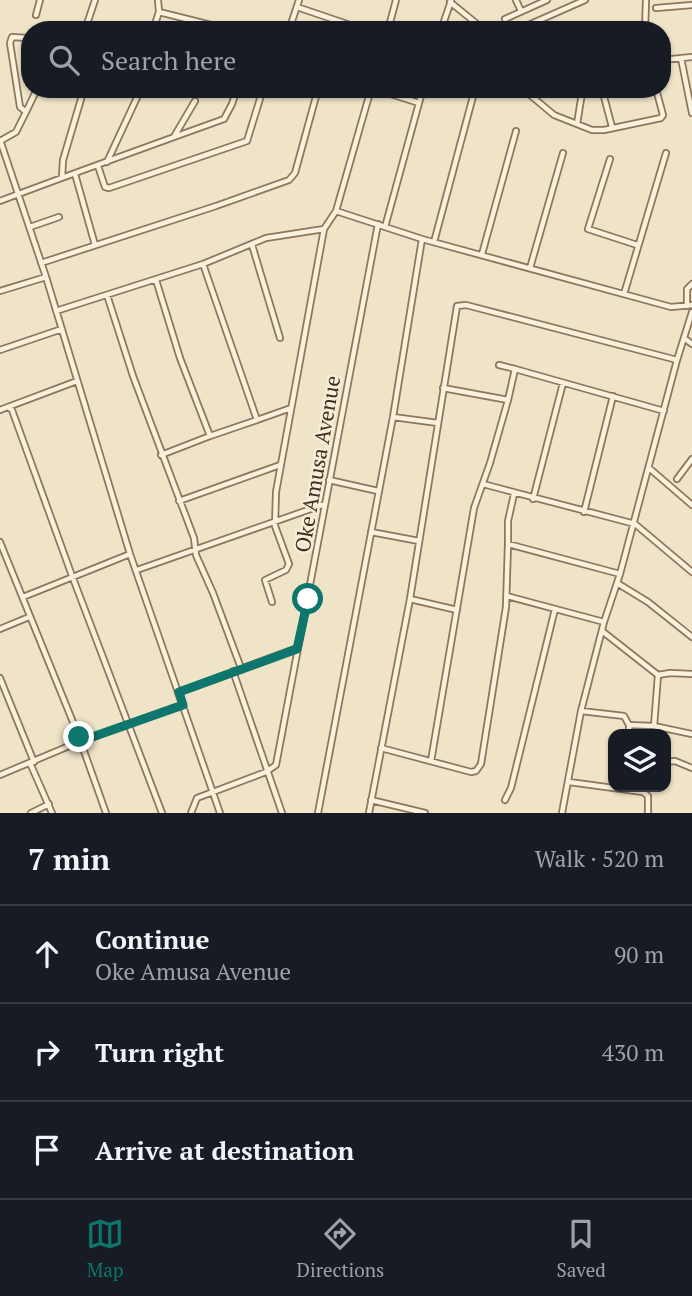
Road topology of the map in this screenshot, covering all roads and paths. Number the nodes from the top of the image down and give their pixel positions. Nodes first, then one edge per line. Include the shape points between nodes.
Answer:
1 (40, 0) edge
2 (95, 0) edge
3 (158, 0) edge
4 (299, 0) edge
5 (396, 0) edge
6 (516, 0) edge
7 (547, 0) edge
8 (585, 0) edge
9 (646, 0) edge
10 (450, 1) edge
11 (692, 5) edge
12 (297, 7) junction
13 (656, 8) dead end
14 (159, 12) junction
15 (521, 12) junction
16 (36, 15) dead end
17 (505, 19) dead end
18 (88, 21) edge
19 (156, 21) edge
20 (194, 21) edge
21 (292, 21) edge
22 (339, 21) edge
23 (390, 21) edge
24 (444, 21) edge
25 (474, 21) edge
26 (537, 21) edge
27 (645, 21) edge
28 (21, 38) edge
29 (692, 57) edge
30 (681, 58) junction
31 (671, 59) edge
32 (33, 98) edge
33 (81, 98) edge
34 (137, 98) edge
35 (233, 98) edge
36 (260, 98) edge
37 (315, 98) edge
38 (370, 98) edge
39 (403, 98) edge
40 (420, 98) edge
41 (473, 98) edge
42 (534, 98) edge
43 (582, 98) edge
44 (604, 98) edge
45 (658, 98) edge
46 (195, 101) dead end
47 (419, 103) junction
48 (26, 112) junction
49 (692, 113) edge
50 (577, 124) junction
51 (612, 127) junction
52 (516, 131) dead end
53 (174, 135) junction
54 (1, 143) edge
55 (563, 153) dead end
56 (666, 153) dead end
57 (610, 159) dead end
58 (107, 162) junction
59 (98, 166) junction
60 (75, 174) junction
61 (62, 177) junction
62 (19, 194) junction
63 (0, 201) edge
64 (336, 211) junction
65 (59, 217) dead end
66 (378, 224) junction
67 (30, 227) junction
68 (385, 227) junction
69 (324, 229) junction
70 (422, 239) junction
71 (434, 242) junction
72 (95, 245) junction
73 (252, 245) junction
74 (637, 245) junction
75 (482, 254) junction
76 (41, 263) junction
77 (203, 264) junction
78 (530, 268) junction
79 (46, 277) junction
80 (156, 281) junction
81 (692, 284) edge
82 (0, 291) edge
83 (624, 294) junction
84 (107, 295) junction
85 (689, 306) edge
86 (56, 311) junction
87 (692, 312) edge
88 (62, 328) junction
89 (280, 338) dead end
90 (684, 338) junction
91 (692, 344) edge
92 (0, 350) edge
93 (677, 360) junction
94 (499, 365) dead end
95 (515, 369) junction
96 (77, 382) junction
97 (563, 383) junction
98 (443, 388) junction
99 (613, 396) junction
100 (508, 400) junction
101 (8, 407) junction
102 (291, 408) junction
103 (0, 410) edge
104 (664, 411) junction
105 (393, 417) junction
106 (257, 419) junction
107 (438, 423) junction
108 (210, 436) junction
109 (161, 455) junction
110 (692, 459) edge
111 (280, 465) junction
112 (649, 468) junction
113 (677, 479) dead end
114 (329, 480) junction
115 (483, 484) junction
116 (378, 491) junction
117 (514, 494) junction
118 (533, 499) junction
119 (179, 501) junction
120 (325, 504) junction
121 (692, 505) edge
122 (584, 512) junction
123 (274, 520) junction
124 (635, 524) junction
125 (371, 532) junction
126 (419, 541) junction
127 (0, 542) edge
128 (508, 544) junction
129 (195, 548) junction
130 (131, 554) junction
131 (137, 570) junction
132 (692, 572) edge
133 (620, 574) junction
134 (72, 576) junction
135 (617, 583) junction
136 (507, 596) junction
137 (23, 597) junction
138 (410, 598) junction
139 (272, 602) dead end
140 (555, 609) junction
141 (457, 610) junction
142 (29, 617) junction
143 (604, 622) junction
144 (0, 629) edge
145 (602, 631) junction
146 (692, 637) edge
147 (297, 649) junction
148 (241, 668) junction
149 (233, 671) junction
150 (692, 674) edge
151 (658, 675) junction
152 (0, 678) edge
153 (179, 692) junction
154 (183, 705) junction
155 (581, 710) junction
156 (129, 724) junction
157 (629, 725) junction
158 (654, 726) junction
159 (629, 729) edge
160 (692, 734) edge
161 (81, 741) junction
162 (381, 748) junction
163 (431, 761) junction
164 (671, 762) edge
165 (32, 763) junction
166 (692, 768) edge
167 (266, 772) junction
168 (0, 775) edge
169 (569, 782) junction
170 (608, 786) edge
171 (213, 792) junction
172 (642, 792) edge
173 (371, 800) junction
174 (505, 800) dead end
175 (49, 804) junction
176 (31, 813) edge
177 (52, 813) edge
178 (107, 813) edge
179 (162, 813) edge
180 (191, 813) edge
181 (220, 813) edge
182 (282, 813) edge
183 (318, 813) edge
184 (369, 813) edge
185 (425, 813) edge
186 (562, 813) edge
187 (648, 813) edge

1 - 16 street
2 - 18 street
3 - 14 street
4 - 12 street
5 - 23 street
6 - 15 street
7 - 15 street
8 - 26 street
9 - 27 street
10 - 24 street
10 - 25 street
11 - 13 street
12 - 21 street
12 - 22 street
14 - 19 street
14 - 20 street
15 - 17 street
28 - 48 street via 12,37 10,43 20,107
29 - 30 street
30 - 31 street
30 - 49 street
32 - 48 street
33 - 61 street
34 - 58 street
35 - 53 street via 224,119
36 - 59 street via 247,141 110,188
37 - 72 street via 295,173 289,180
38 - 64 street
39 - 47 street
40 - 47 street
41 - 71 street
42 - 50 street via 550,112
43 - 50 street
44 - 51 street
45 - 51 street via 661,118
46 - 53 street
47 - 68 street
48 - 54 street via 16,132
50 - 51 street via 596,131
52 - 75 street
53 - 58 street
54 - 62 street
55 - 78 street
56 - 74 street
57 - 74 street via 588,229
58 - 59 street
59 - 60 street
60 - 61 street
60 - 72 street
61 - 62 street
62 - 63 street
62 - 67 street
64 - 66 street
64 - 69 street
65 - 67 street
66 - 68 street
66 - 114 street, Oke Amusa Avenue
67 - 76 street
68 - 70 street
69 - 73 street via 272,236
69 - 102 street
70 - 71 street
70 - 105 street
71 - 75 street
72 - 76 street
73 - 77 street
73 - 89 street
74 - 83 street
75 - 78 street
76 - 79 street
77 - 80 street
77 - 106 street
78 - 83 street
79 - 82 street
79 - 86 street
80 - 84 street
80 - 108 street
81 - 85 street via 687,289
83 - 85 street via 671,307
84 - 86 street
84 - 109 street
86 - 88 street
87 - 90 street
88 - 92 street
88 - 96 street
90 - 91 street
90 - 93 street
93 - 98 street via 459,304
93 - 104 street
94 - 95 street
95 - 97 street
95 - 100 street
96 - 101 street
96 - 130 street
97 - 99 street
97 - 118 street
98 - 100 street
98 - 107 street
99 - 104 street
99 - 122 street
100 - 115 street
101 - 103 street
101 - 134 street
102 - 106 street
102 - 111 street
104 - 112 street
105 - 107 street
105 - 116 street
106 - 108 street
107 - 126 street
108 - 109 street
109 - 119 street
110 - 113 street
111 - 119 street
111 - 123 street
112 - 121 street
112 - 124 street
114 - 116 street
114 - 120 street, Oke Amusa Avenue
115 - 117 street
115 - 141 street via 474,508
116 - 125 street
117 - 118 street
117 - 128 street
118 - 122 street
119 - 129 street
120 - 123 street
120 - 147 street, Oke Amusa Avenue
122 - 124 street
123 - 129 street
123 - 139 street via 289,564 265,580
124 - 132 street
124 - 133 street
125 - 126 street
125 - 183 street
126 - 138 street
127 - 137 street
128 - 133 street
128 - 136 street
129 - 131 street
129 - 148 street
130 - 131 street
130 - 134 street
131 - 153 street
133 - 135 street
134 - 137 street
134 - 156 street
135 - 143 street
135 - 146 street
136 - 140 street
136 - 163 street via 481,764 471,772
137 - 142 street
138 - 141 street
138 - 162 street
140 - 143 street
140 - 174 street
141 - 163 street
142 - 144 street
142 - 161 street
143 - 145 street
145 - 151 street
145 - 155 street
147 - 148 street
147 - 167 street, Oke Amusa Avenue via 276,765
148 - 149 street
149 - 153 street
149 - 167 street
150 - 151 street
151 - 158 street
152 - 165 street
153 - 154 street
154 - 156 street
154 - 171 street
155 - 157 street via 624,716
155 - 169 street
156 - 161 street
156 - 179 street
157 - 158 street
157 - 159 street
158 - 160 street
161 - 165 street
161 - 178 street
162 - 163 street
162 - 173 street
164 - 166 street
165 - 168 street
165 - 175 street
167 - 171 street
167 - 182 street
169 - 170 street
169 - 186 street
171 - 180 street via 198,798
171 - 181 street
172 - 187 street
173 - 184 street
173 - 185 street
175 - 176 street
175 - 177 street

